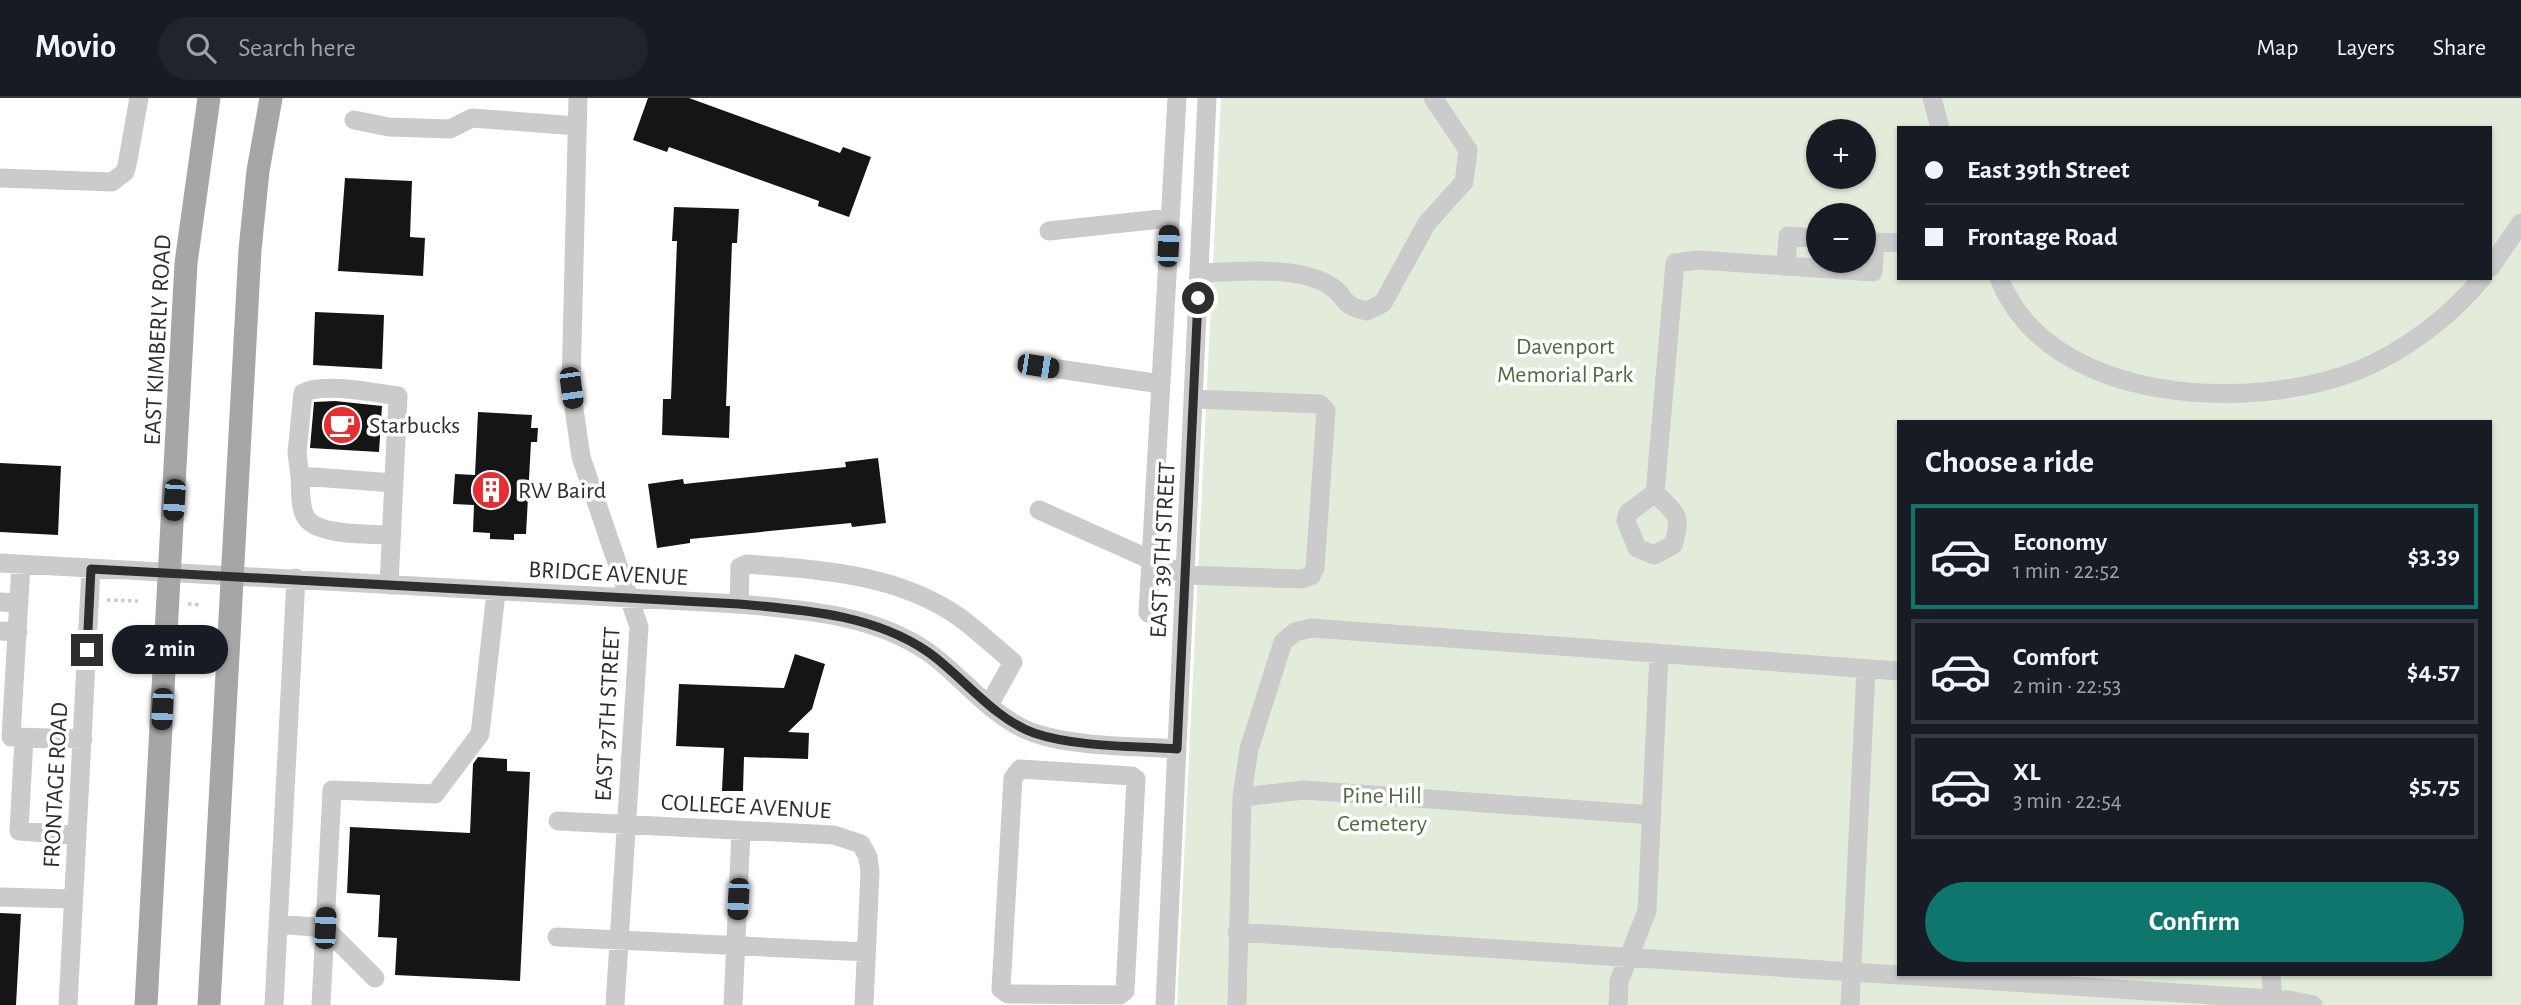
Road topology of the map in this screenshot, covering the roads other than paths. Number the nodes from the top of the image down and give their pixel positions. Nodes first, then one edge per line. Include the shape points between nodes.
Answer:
1 (139, 98) edge
2 (209, 98) edge
3 (271, 98) edge
4 (578, 98) edge
5 (1177, 98) edge
6 (1207, 98) edge
7 (1433, 98) edge
8 (1932, 98) edge
9 (354, 120) dead end
10 (577, 126) junction
11 (1940, 126) edge
12 (0, 177) edge
13 (1170, 218) junction
14 (2521, 223) edge
15 (1049, 231) dead end
16 (1806, 237) edge
17 (1876, 241) edge
18 (1897, 243) edge
19 (2492, 265) edge
20 (1786, 266) junction
21 (1806, 267) edge
22 (1199, 273) junction
23 (2000, 280) edge
24 (2480, 280) edge
25 (1038, 366) dead end
26 (1161, 384) junction
27 (1193, 399) junction
28 (300, 476) junction
29 (394, 483) junction
30 (1655, 494) dead end
31 (1039, 510) dead end
32 (392, 535) junction
33 (1151, 560) junction
34 (0, 563) edge
35 (21, 564) junction
36 (91, 569) junction
37 (169, 572) junction
38 (1185, 575) junction
39 (231, 576) junction
40 (296, 579) junction
41 (389, 585) junction
42 (496, 593) junction
43 (630, 598) junction
44 (10, 602) edge
45 (739, 604) junction
46 (1148, 613) dead end
47 (9, 631) edge
48 (1659, 653) junction
49 (8, 663) edge
50 (1866, 669) junction
51 (1897, 671) edge
52 (7, 693) edge
53 (989, 705) junction
54 (12, 737) edge
55 (83, 740) junction
56 (1077, 740) junction
57 (1177, 749) junction
58 (1076, 771) junction
59 (1242, 797) junction
60 (1652, 815) junction
61 (558, 821) dead end
62 (626, 824) junction
63 (741, 831) junction
64 (75, 835) junction
65 (0, 897) edge
66 (73, 899) junction
67 (278, 924) junction
68 (325, 928) junction
69 (1237, 932) junction
70 (557, 937) dead end
71 (619, 940) junction
72 (736, 945) junction
73 (866, 952) junction
74 (1630, 957) junction
75 (1852, 971) junction
76 (1897, 975) edge
77 (1932, 976) edge
78 (2271, 976) edge
79 (375, 978) dead end
80 (2062, 980) edge
81 (2280, 1002) edge
82 (68, 1005) edge
83 (146, 1005) edge
84 (209, 1005) edge
85 (274, 1005) edge
86 (321, 1005) edge
87 (615, 1005) edge
88 (733, 1005) edge
89 (864, 1005) edge
90 (1165, 1005) edge
91 (1237, 1005) edge
92 (1618, 1005) edge
93 (1850, 1005) edge
94 (2313, 1005) edge

1 - 12 street via 127,165 119,178 105,184
2 - 37 main road, EAST KIMBERLY ROAD via 186,263
3 - 39 main road via 250,250
4 - 10 street, EAST 37TH STREET
5 - 13 street
6 - 22 street, EAST 39TH STREET
7 - 22 street via 1468,150 1464,182 1427,223 1383,303 1367,311 1348,307 1329,285 1282,271
8 - 11 street
9 - 10 street via 389,127 450,129 472,118
10 - 43 street, EAST 37TH STREET via 571,388 580,457
13 - 15 street
13 - 26 street
14 - 19 street
16 - 20 street via 1788,236
17 - 18 street
20 - 21 street
20 - 30 street via 1699,260 1675,263
22 - 27 street, EAST 39TH STREET
23 - 24 street via 2030,325 2067,356 2114,377 2166,391 2227,396 2280,391 2359,370 2419,336 2466,298
25 - 26 street
26 - 33 street
27 - 38 street, EAST 39TH STREET
27 - 38 street via 1320,404 1326,411 1311,576
28 - 29 street
28 - 29 street via 297,453 303,393 310,389 348,390 398,396
28 - 32 street via 303,509 317,526
29 - 32 street
31 - 33 street
32 - 41 street
33 - 38 street
33 - 46 street
34 - 35 street, BRIDGE AVENUE
35 - 36 street, BRIDGE AVENUE
35 - 44 street
36 - 37 street, BRIDGE AVENUE
36 - 55 street, FRONTAGE ROAD
37 - 39 street, BRIDGE AVENUE
37 - 83 main road, EAST KIMBERLY ROAD
38 - 57 street, EAST 39TH STREET
39 - 40 street, BRIDGE AVENUE
39 - 84 main road
40 - 41 street, BRIDGE AVENUE
40 - 67 street
41 - 42 street, BRIDGE AVENUE
42 - 43 street, BRIDGE AVENUE
42 - 68 street via 480,734 435,794 332,790
43 - 45 street, BRIDGE AVENUE
43 - 62 street, EAST 37TH STREET via 639,627
44 - 47 street
45 - 53 street, BRIDGE AVENUE via 811,611 876,625 928,652
45 - 53 street via 740,567 747,564 874,579 911,591 957,616 1013,662
47 - 49 street
48 - 50 street
48 - 59 street via 1311,628 1295,632 1283,642 1249,749
48 - 60 street
49 - 52 street
50 - 51 street
50 - 75 street
52 - 54 street
53 - 56 street, BRIDGE AVENUE via 1033,733
54 - 55 street
54 - 64 street via 19,831
55 - 64 street, FRONTAGE ROAD
56 - 57 street, BRIDGE AVENUE
56 - 58 street
57 - 90 street, EAST 39TH STREET
58 - 58 street via 1020,769 1013,778 1002,989 1008,994 1120,995 1125,991 1136,779
59 - 60 street via 1304,790
59 - 69 street
60 - 74 street via 1647,911
61 - 62 street, COLLEGE AVENUE
62 - 63 street, COLLEGE AVENUE
62 - 71 street, EAST 37TH STREET
63 - 72 street
63 - 73 street, COLLEGE AVENUE via 834,835 861,844 870,872
64 - 66 street, FRONTAGE ROAD
65 - 66 street
66 - 82 street, FRONTAGE ROAD
67 - 68 street
67 - 85 street
68 - 79 street
68 - 86 street
69 - 74 street
69 - 91 street
70 - 71 street
71 - 72 street
71 - 87 street, EAST 37TH STREET
72 - 73 street
72 - 88 street
73 - 89 street
74 - 75 street
74 - 92 street via 1619,981
75 - 76 street
75 - 93 street
77 - 80 street
78 - 81 street
80 - 81 street
81 - 94 street

